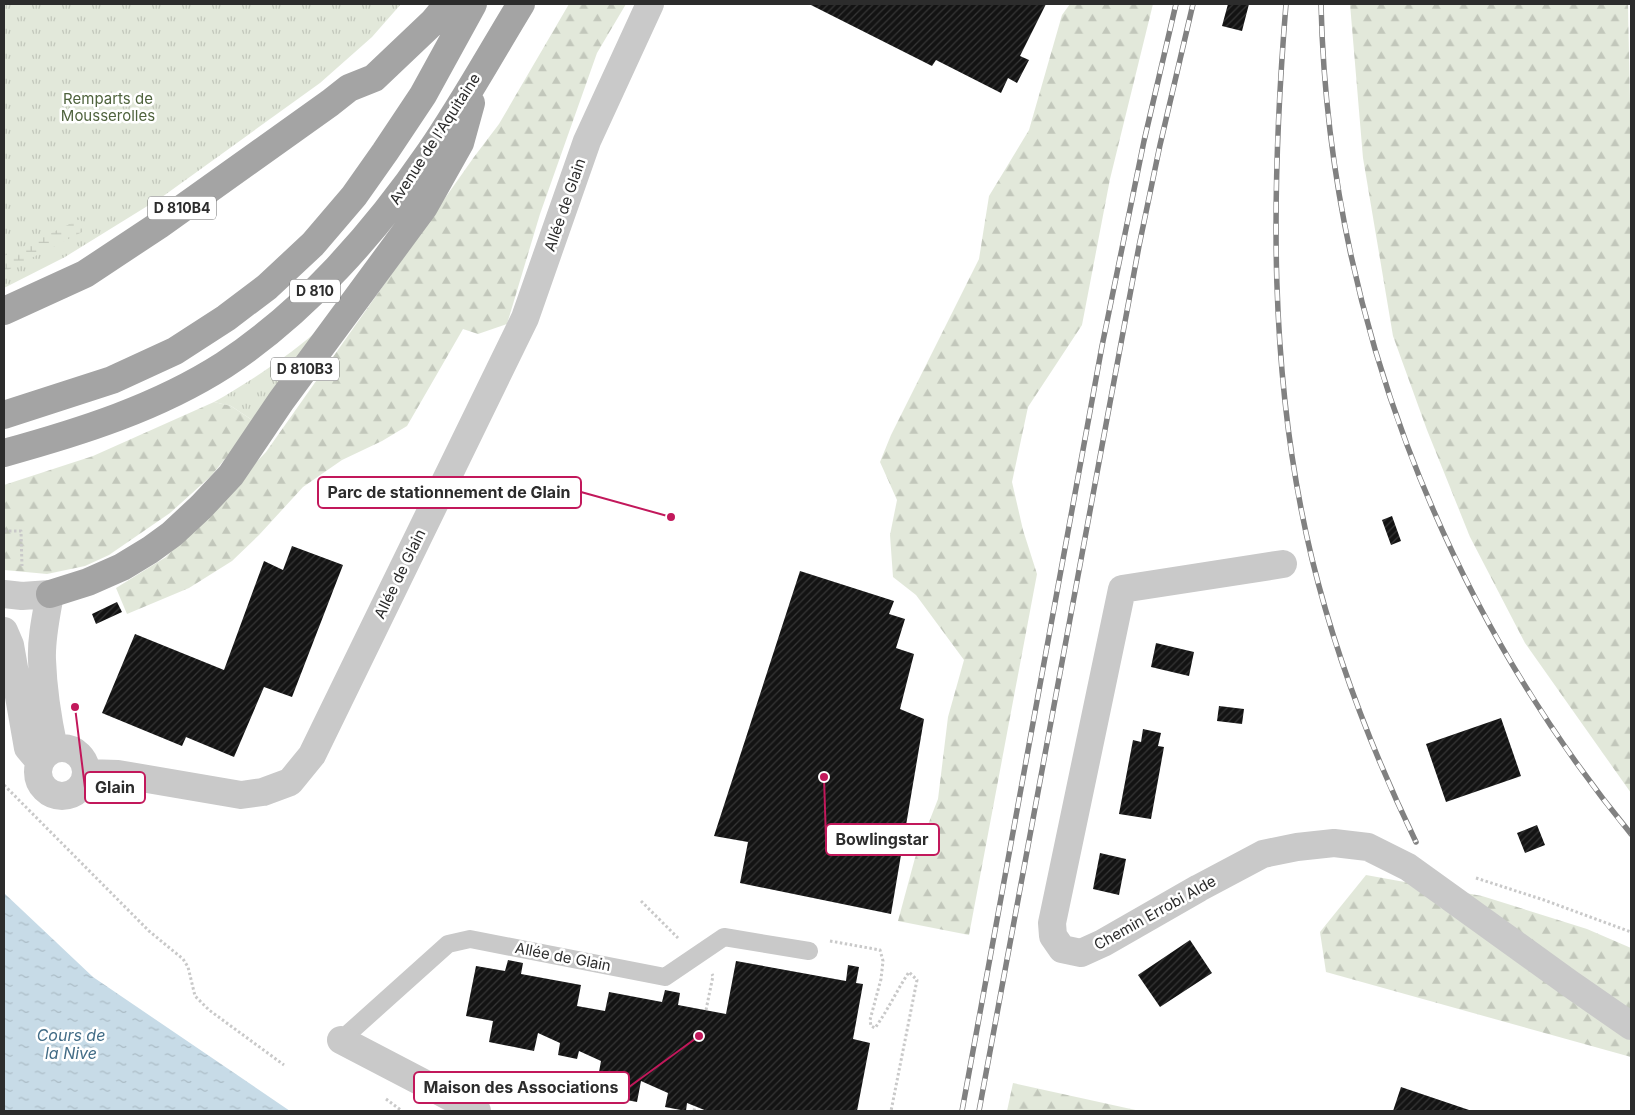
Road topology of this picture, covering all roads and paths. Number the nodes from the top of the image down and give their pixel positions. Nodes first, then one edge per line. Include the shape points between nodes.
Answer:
1 (423, 4) edge
2 (448, 4) edge
3 (473, 4) edge
4 (521, 4) edge
5 (650, 4) edge
6 (480, 71) junction
7 (349, 88) junction
8 (4, 312) edge
9 (4, 415) edge
10 (4, 453) edge
11 (4, 531) edge
12 (1283, 564) dead end
13 (13, 584) edge
14 (50, 594) junction
15 (4, 631) edge
16 (47, 756) junction
17 (86, 773) junction
18 (4, 785) edge
19 (1474, 877) dead end
20 (1631, 932) edge
21 (855, 947) dead end
22 (809, 951) dead end
23 (1631, 1026) edge
24 (341, 1040) joint
25 (284, 1066) dead end
26 (695, 1106) dead end
27 (477, 1111) edge
28 (694, 1111) edge
29 (891, 1111) edge

1 - 7 main road via 363,66
2 - 7 main road, D 810B4 via 374,78
3 - 9 main road, D 810 via 423,94 354,196 313,244 267,287 176,352 112,380
4 - 6 main road, Avenue de l'Aquitaine / D 810
5 - 17 street, Allée de Glain via 587,141 525,318 312,755 290,782 263,792 241,795 118,774
6 - 10 main road, Avenue de l'Aquitaine / D 810 via 394,202 318,288 270,331 224,365 128,414
6 - 14 main road, D 810B3 via 460,143 424,207 281,401 231,475 172,534 150,550 88,582
7 - 8 main road, D 810B4 via 85,274
11 - 13 path via 21,531
12 - 23 street, Chemin Errobi Alde via 1122,589 1052,923 1053,936 1062,949 1082,952 1103,943 1263,854 1334,843 1368,847 1408,867
13 - 14 street via 22,596
14 - 16 street via 41,659 50,731
15 - 16 street via 10,645 28,748
16 - 17 street via 63,748 73,750 85,763
16 - 17 street via 38,771 44,788 52,794 70,795 77,791
18 - 25 path via 149,931 183,959 195,996
19 - 20 path
21 - 29 path via 880,950 883,961 871,1026 875,1028 881,1020 909,972 917,980
22 - 24 lane, Allée de Glain via 724,937 665,977 470,939 448,944
24 - 27 street
26 - 28 path

